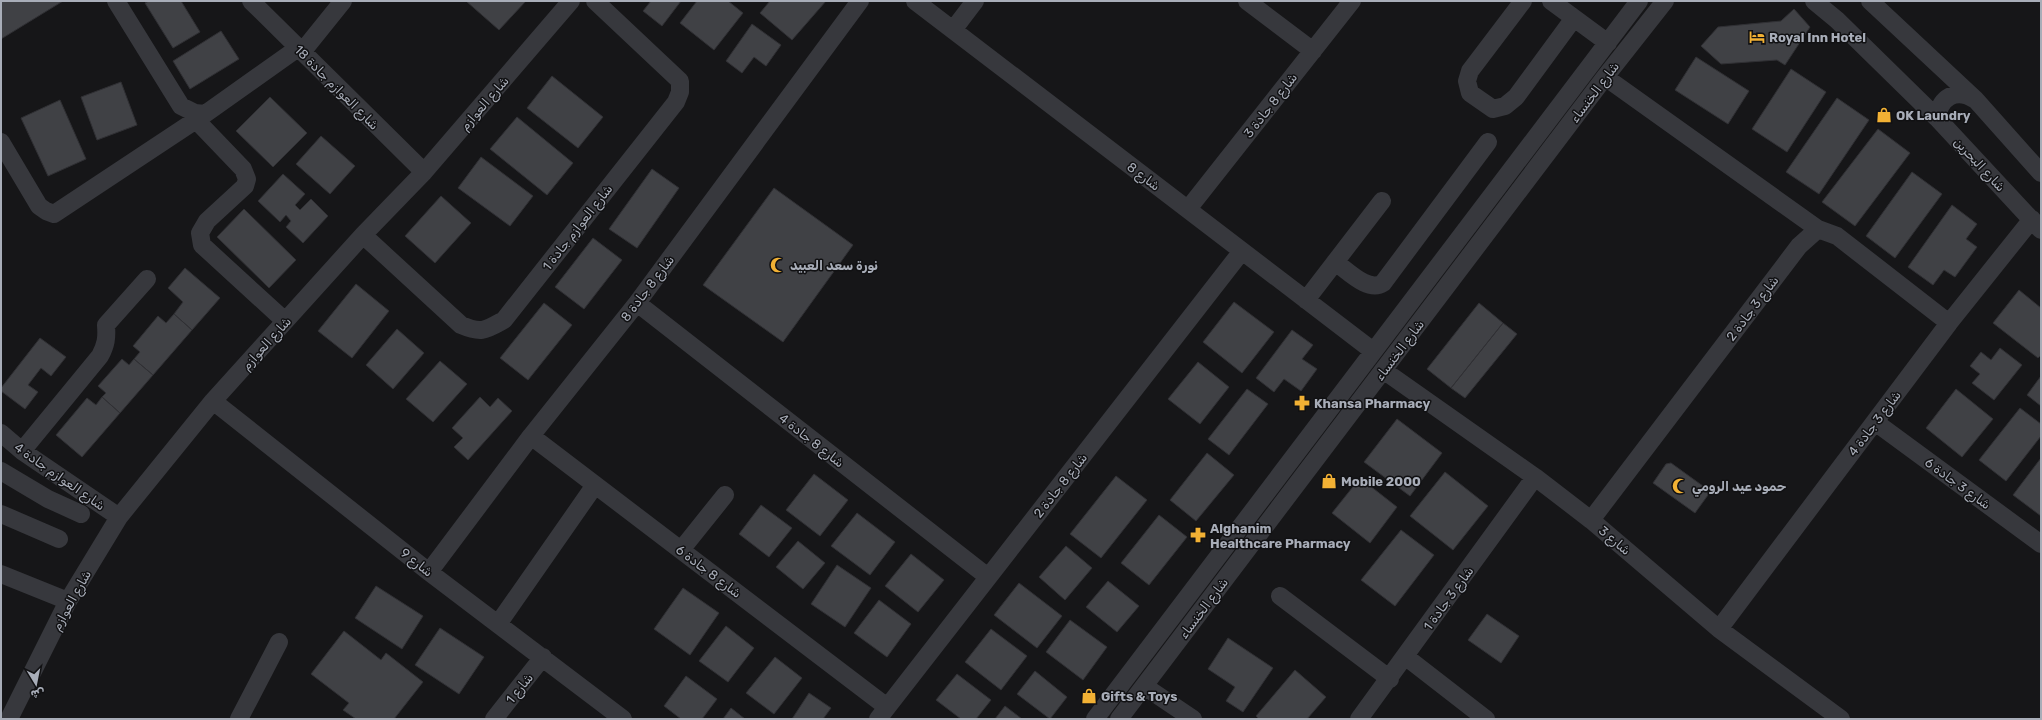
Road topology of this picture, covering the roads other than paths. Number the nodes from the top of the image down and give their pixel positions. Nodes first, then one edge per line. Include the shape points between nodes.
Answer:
1 (251, 1) edge
2 (343, 1) edge
3 (571, 1) edge
4 (595, 1) edge
5 (860, 1) edge
6 (915, 1) edge
7 (975, 1) edge
8 (1247, 1) edge
9 (1352, 1) edge
10 (1523, 1) edge
11 (1551, 1) edge
12 (1639, 1) edge
13 (1665, 1) edge
14 (1814, 1) edge
15 (1870, 1) edge
16 (119, 6) edge
17 (1574, 18) junction
18 (953, 30) junction
19 (1608, 43) junction
20 (300, 50) junction
21 (1312, 51) junction
22 (1605, 77) junction
23 (1975, 100) junction
24 (201, 117) junction
25 (1937, 118) junction
26 (1, 142) edge
27 (1488, 142) dead end
28 (424, 172) junction
29 (2041, 174) edge
30 (1382, 202) dead end
31 (1188, 209) junction
32 (2036, 224) edge
33 (1818, 229) junction
34 (363, 235) junction
35 (1242, 251) junction
36 (1335, 262) junction
37 (147, 279) dead end
38 (1306, 300) junction
39 (636, 303) junction
40 (285, 322) junction
41 (1949, 323) junction
42 (1373, 351) junction
43 (1383, 370) junction
44 (213, 401) junction
45 (1875, 422) junction
46 (1, 434) edge
47 (531, 436) junction
48 (22, 451) junction
49 (1, 471) edge
50 (1535, 477) junction
51 (595, 485) junction
52 (725, 495) dead end
53 (1, 514) edge
54 (82, 514) dead end
55 (119, 517) junction
56 (1591, 520) junction
57 (60, 539) dead end
58 (2041, 544) edge
59 (681, 550) junction
60 (429, 572) junction
61 (1, 574) edge
62 (988, 577) junction
63 (1280, 596) dead end
64 (68, 601) junction
65 (498, 624) junction
66 (1719, 629) junction
67 (279, 642) dead end
68 (543, 657) junction
69 (1406, 657) junction
70 (1390, 679) junction
71 (1144, 686) junction
72 (882, 713) edge
73 (9, 719) edge
74 (239, 719) edge
75 (494, 719) edge
76 (623, 719) edge
77 (1095, 719) edge
78 (1119, 719) edge
79 (1193, 719) edge
80 (1359, 719) edge
81 (1486, 719) edge
82 (1841, 719) edge

1 - 20 street, شارع العوازم جادة 18
2 - 20 street
3 - 28 street, شارع العوازم
4 - 34 street, شارع العوازم جادة 1 via 680,81 680,92 676,102 504,320 486,330 476,331 462,325
5 - 39 street, شارع 8 جادة 8
6 - 18 street, شارع 8
7 - 18 street
8 - 21 street
9 - 21 street, شارع 8 جادة 3
10 - 17 street via 1470,71 1467,81 1470,93 1493,109 1505,106 1516,97
11 - 17 street
12 - 19 street, شارع الخنساء
13 - 22 street, شارع الخنساء
14 - 25 street, شارع البحرين via 1837,20
15 - 23 street
16 - 24 street via 181,106
17 - 19 street
18 - 31 street, شارع 8
19 - 42 street, شارع الخنساء
20 - 24 street
20 - 28 street, شارع العوازم جادة 18
21 - 31 street, شارع 8 جادة 3
22 - 33 street
22 - 43 street, شارع الخنساء
23 - 25 street via 1968,95 1950,96 1938,109
23 - 29 street
24 - 26 street via 54,214 40,206
24 - 40 street via 244,169 247,179 245,186 207,221 200,233 202,245
25 - 32 street, شارع البحرين
27 - 36 street via 1383,283 1379,286 1369,286
28 - 34 street, شارع العوازم
30 - 36 street
31 - 35 street, شارع 8
32 - 41 street, شارع 3 جادة 4
33 - 41 street via 1837,236
33 - 56 street, شارع 3 جادة 2 via 1799,246
34 - 40 street, شارع العوازم
35 - 38 street, شارع 8
35 - 62 street, شارع 8 جادة 2
36 - 38 street
37 - 48 street via 106,325 105,347 100,356
38 - 42 street, شارع 8
39 - 47 street, شارع 8 جادة 8
39 - 62 street, شارع 8 جادة 4
40 - 44 street, شارع العوازم
41 - 45 street, شارع 3 جادة 4
42 - 77 street, شارع الخنساء
43 - 50 street, شارع 3
43 - 71 street, شارع الخنساء
44 - 55 street, شارع العوازم
44 - 60 street, شارع 9
45 - 58 street, شارع 3 جادة 6
45 - 66 street, شارع 3 جادة 4
46 - 48 street, شارع العوازم جادة 4
47 - 51 street, شارع 8 جادة 6
47 - 60 street, شارع 8 جادة 8
48 - 55 street, شارع العوازم جادة 4
49 - 54 street via 48,499
50 - 56 street, شارع 3
50 - 69 street, شارع 3 جادة 1
51 - 59 street, شارع 8 جادة 6
51 - 65 street
52 - 59 street
53 - 57 street
55 - 64 street, شارع العوازم
56 - 66 street, شارع 3
59 - 72 street, شارع 8 جادة 6
60 - 65 street, شارع 9
61 - 64 street
62 - 72 street, شارع 8 جادة 2
63 - 70 street
64 - 73 street, شارع العوازم
65 - 68 street, شارع 9
66 - 82 street, شارع 3
67 - 74 street
68 - 75 street, شارع 1
68 - 76 street, شارع 9
69 - 70 street, شارع 3 جادة 1
69 - 81 street
70 - 80 street, شارع 3 جادة 1
71 - 78 street, شارع الخنساء
71 - 79 street

